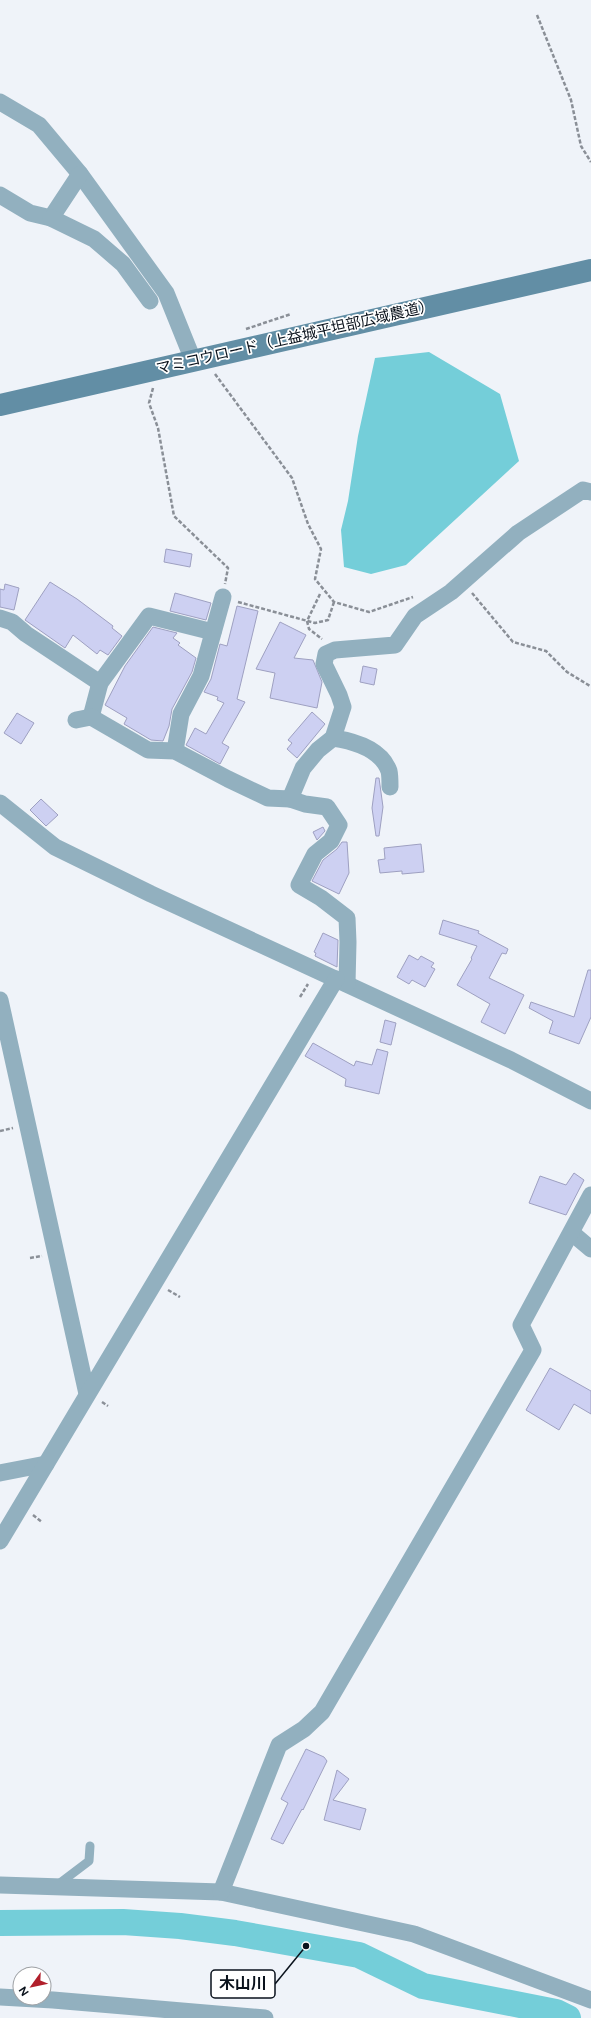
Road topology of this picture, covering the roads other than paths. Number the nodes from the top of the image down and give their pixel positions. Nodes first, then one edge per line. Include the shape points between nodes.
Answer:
1 (0, 102) edge
2 (80, 174) junction
3 (0, 195) edge
4 (51, 218) junction
5 (591, 270) edge
6 (150, 300) dead end
7 (198, 359) junction
8 (0, 405) edge
9 (591, 492) edge
10 (223, 597) road end
11 (0, 618) edge
12 (213, 632) junction
13 (100, 682) junction
14 (333, 738) junction
15 (175, 750) junction
16 (390, 787) dead end
17 (290, 799) junction
18 (0, 803) edge
19 (342, 982) junction
20 (0, 1000) edge
21 (591, 1101) edge
22 (591, 1195) edge
23 (572, 1234) junction
24 (591, 1249) edge
25 (87, 1394) junction
26 (46, 1464) junction
27 (0, 1473) edge
28 (0, 1541) edge
29 (90, 1846) dead end
30 (0, 1885) edge
31 (55, 1887) junction
32 (221, 1892) junction
33 (0, 1997) edge
34 (591, 2000) edge
35 (265, 2018) edge

1 - 2 street via 39,125
2 - 4 street
2 - 7 street via 166,293
3 - 4 street via 30,213
4 - 6 street via 94,239 123,264
5 - 7 street, マミコウロード（上益城平坦部広域農道）
7 - 8 street, マミコウロード（上益城平坦部広域農道）
9 - 14 street via 583,490 518,533 451,592 415,616 395,645 335,650 326,654 324,664 343,707
10 - 12 street
11 - 13 street via 12,622 26,634
12 - 13 street via 149,616
12 - 15 street via 201,676 181,714
13 - 15 street via 83,718 148,750
14 - 16 street via 362,745 378,756 389,771
14 - 17 street via 318,750 303,768
15 - 17 street via 268,798
17 - 19 street via 327,807 339,825 330,841 315,854 293,888 321,898 347,918 348,942
18 - 19 street via 55,847
19 - 21 street via 511,1060
19 - 25 street
20 - 25 street
22 - 23 street
23 - 24 street
23 - 32 street via 522,1325 533,1350 322,1712 304,1729 279,1745
25 - 26 street
26 - 27 street
26 - 28 street
29 - 31 lane via 89,1861
30 - 31 street
31 - 32 street
32 - 34 street via 414,1934
33 - 35 street

